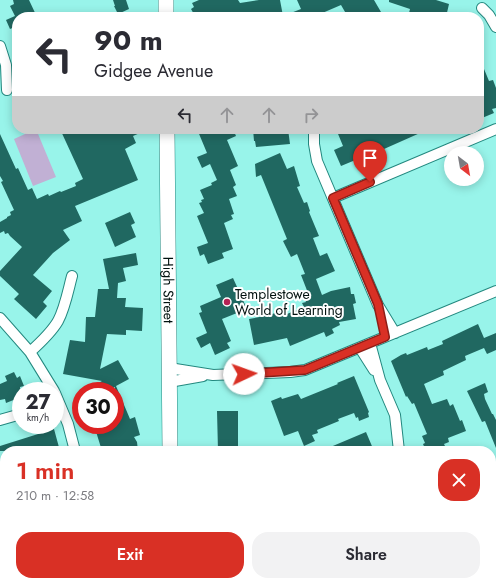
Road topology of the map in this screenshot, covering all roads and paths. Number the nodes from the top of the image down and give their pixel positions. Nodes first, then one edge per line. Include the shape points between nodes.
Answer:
1 (166, 0) edge
2 (482, 8) dead end
3 (166, 12) edge
4 (496, 26) edge
5 (0, 46) edge
6 (7, 90) dead end
7 (496, 130) edge
8 (167, 134) edge
9 (314, 134) edge
10 (333, 198) junction
11 (72, 276) dead end
12 (496, 291) edge
13 (0, 318) edge
14 (390, 335) junction
15 (370, 343) junction
16 (360, 348) junction
17 (30, 352) junction
18 (169, 375) junction
19 (380, 380) junction
20 (47, 382) edge
21 (64, 415) edge
22 (12, 417) edge
23 (0, 420) edge
24 (74, 446) edge
25 (170, 446) edge
26 (398, 446) edge

1 - 3 main road
2 - 4 street
5 - 6 street via 6,65
7 - 10 street
8 - 18 main road, High Street
9 - 10 street via 316,157
10 - 14 street
11 - 17 street via 57,322 48,335
12 - 14 street
13 - 17 street
14 - 15 street
15 - 16 street
15 - 19 street
16 - 18 street via 305,370
16 - 19 street
17 - 20 street
18 - 25 main road, High Street
19 - 26 street via 395,415
21 - 24 street
22 - 23 street

